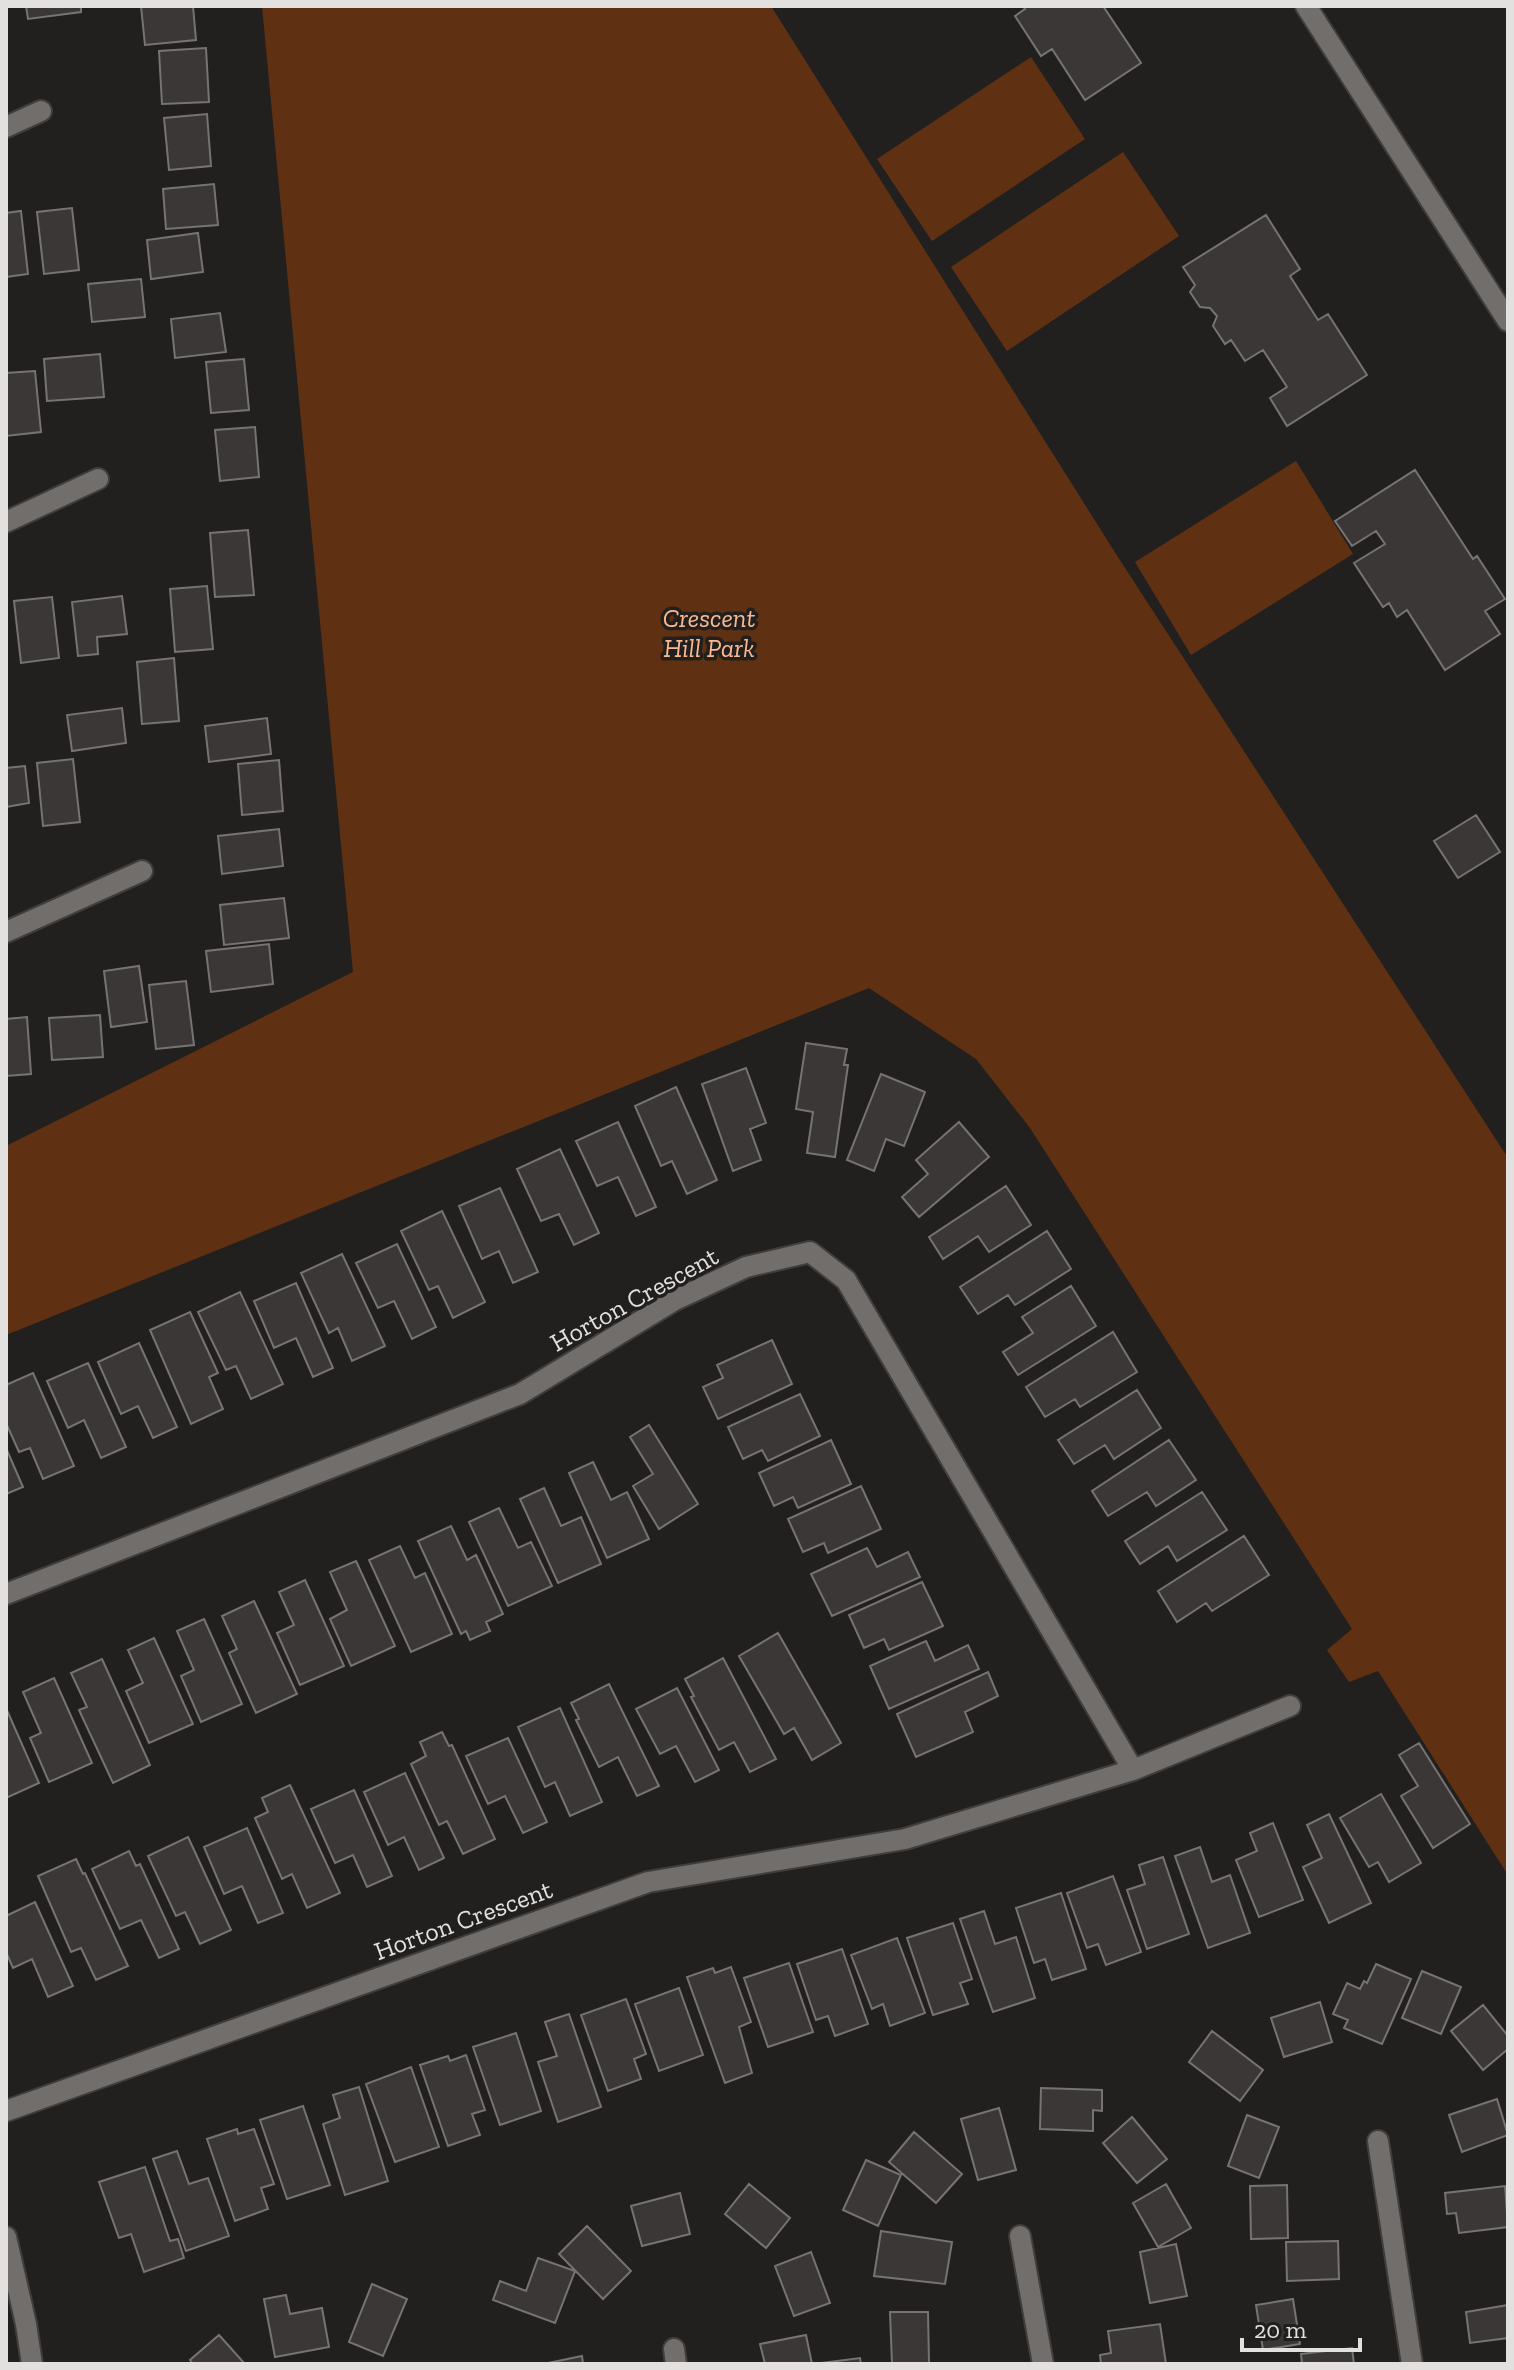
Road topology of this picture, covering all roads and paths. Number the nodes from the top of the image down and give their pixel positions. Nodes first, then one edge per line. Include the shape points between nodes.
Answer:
1 (1306, 6) edge
2 (41, 111) dead end
3 (6, 127) edge
4 (1508, 321) edge
5 (98, 479) dead end
6 (6, 522) edge
7 (142, 871) dead end
8 (6, 932) edge
9 (6, 1594) edge
10 (1290, 1706) dead end
11 (1133, 1770) junction
12 (6, 2111) edge
13 (1378, 2141) dead end
14 (1020, 2236) dead end
15 (6, 2237) edge
16 (32, 2364) edge
17 (1043, 2364) edge
18 (1412, 2364) edge

1 - 4 street
2 - 3 street
5 - 6 street
7 - 8 street
9 - 11 street, Horton Crescent via 520,1394 675,1300 746,1267 810,1252 846,1280
10 - 11 street, Horton Crescent
11 - 12 street, Horton Crescent via 905,1839 648,1882
13 - 18 street
14 - 17 street
15 - 16 street

